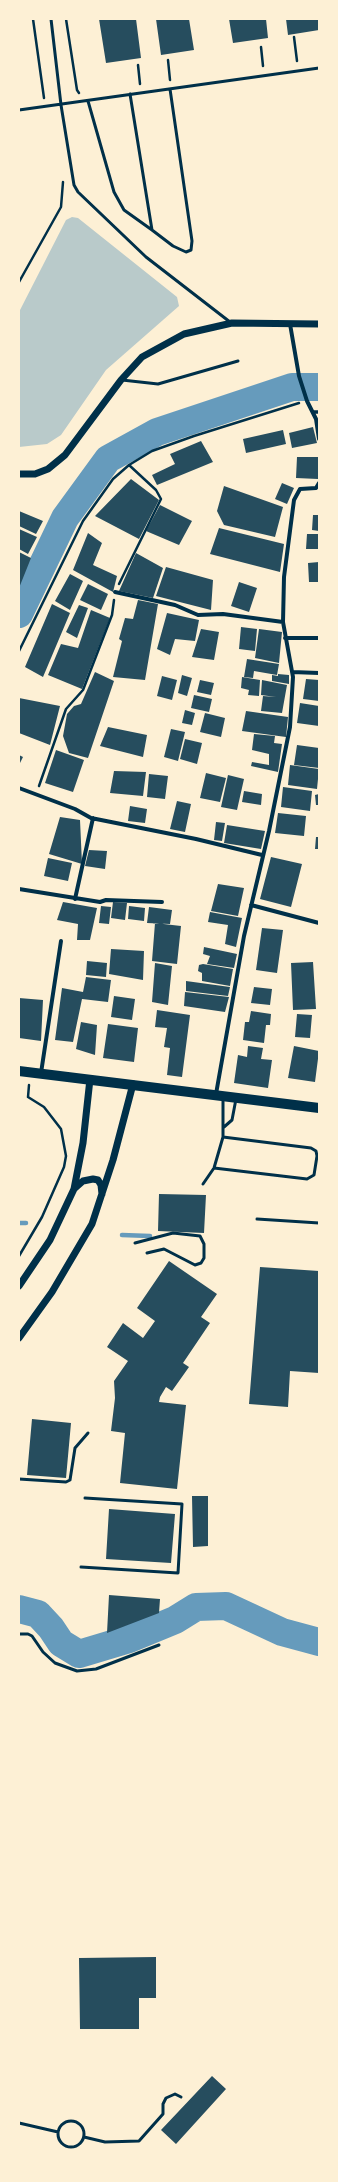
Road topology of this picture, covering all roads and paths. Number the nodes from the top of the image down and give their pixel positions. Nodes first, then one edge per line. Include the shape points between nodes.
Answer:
1 (33, 19) edge
2 (51, 19) edge
3 (66, 19) edge
4 (294, 36) dead end
5 (261, 47) dead end
6 (168, 60) dead end
7 (297, 61) junction
8 (304, 61) dead end
9 (290, 62) dead end
10 (138, 65) dead end
11 (270, 65) dead end
12 (263, 66) junction
13 (256, 68) dead end
14 (319, 68) edge
15 (178, 79) dead end
16 (170, 80) junction
17 (163, 81) dead end
18 (148, 84) dead end
19 (141, 85) junction
20 (133, 86) dead end
21 (170, 89) junction
22 (82, 94) dead end
23 (130, 94) junction
24 (88, 101) junction
25 (61, 105) junction
26 (45, 108) junction
27 (19, 110) edge
28 (62, 176) dead end
29 (152, 230) junction
30 (19, 282) edge
31 (232, 323) junction
32 (290, 324) junction
33 (319, 324) edge
34 (238, 361) dead end
35 (121, 380) junction
36 (307, 401) junction
37 (312, 412) junction
38 (319, 412) edge
39 (319, 439) edge
40 (129, 465) junction
41 (19, 474) edge
42 (319, 483) edge
43 (115, 592) junction
44 (283, 622) junction
45 (285, 638) junction
46 (319, 638) edge
47 (19, 651) edge
48 (292, 672) junction
49 (319, 674) edge
50 (19, 788) edge
51 (36, 794) junction
52 (93, 818) junction
53 (262, 855) junction
54 (19, 889) edge
55 (75, 899) junction
56 (162, 902) dead end
57 (251, 905) junction
58 (319, 923) edge
59 (61, 941) dead end
60 (19, 1070) edge
61 (36, 1073) junction
62 (90, 1079) junction
63 (133, 1084) junction
64 (220, 1095) junction
65 (236, 1097) junction
66 (319, 1108) edge
67 (224, 1127) junction
68 (223, 1137) junction
69 (214, 1168) junction
70 (203, 1184) dead end
71 (74, 1189) junction
72 (102, 1196) junction
73 (257, 1219) dead end
74 (319, 1223) edge
75 (135, 1243) dead end
76 (147, 1253) dead end
77 (19, 1256) edge
78 (19, 1286) edge
79 (19, 1338) edge
80 (88, 1433) dead end
81 (19, 1479) edge
82 (85, 1498) dead end
83 (81, 1567) dead end
84 (19, 1634) edge
85 (159, 1645) dead end
86 (181, 2097) dead end
87 (19, 2123) edge
88 (58, 2132) junction
89 (84, 2137) junction

1 - 26 path
2 - 25 lane
3 - 22 path via 77,90
4 - 7 path
5 - 12 path
6 - 16 path
7 - 8 path
7 - 9 path
10 - 19 path
11 - 12 path
12 - 13 path
14 - 21 lane
15 - 16 path
16 - 17 path
18 - 19 path
19 - 20 path
21 - 23 lane
21 - 29 lane via 192,241 191,250 181,251
23 - 24 lane
23 - 29 lane
24 - 25 lane
24 - 29 lane via 114,192 124,210
25 - 26 lane
25 - 31 lane via 74,185 78,192 151,262
26 - 27 lane
28 - 30 path via 61,207
31 - 32 street
31 - 35 street via 184,334 142,357
32 - 33 street
32 - 36 street via 299,376
34 - 35 lane via 158,384
35 - 41 street via 65,454 48,469 35,474
36 - 37 street
36 - 40 path via 152,451
37 - 38 street
37 - 39 street
40 - 43 path via 156,490 160,499
40 - 47 path via 113,479 83,521
42 - 44 street via 316,488 300,489 294,500 284,577
43 - 44 street via 175,604 198,615 223,614
43 - 51 path via 112,615 86,683 81,694 66,708
44 - 45 street
45 - 46 street
45 - 48 street
48 - 49 street
48 - 53 street via 290,727
50 - 51 street
51 - 52 street
52 - 53 street
52 - 55 street
53 - 57 street
54 - 55 street
55 - 56 street via 100,902
57 - 58 street
57 - 64 street
59 - 61 street
60 - 61 main road
61 - 62 main road
61 - 77 path via 28,1097 44,1107 61,1129 66,1156 64,1167 42,1217
62 - 63 main road
62 - 71 street via 83,1143
63 - 64 main road
63 - 72 street
64 - 65 main road
64 - 67 lane
65 - 66 main road
65 - 67 lane via 232,1120
67 - 68 lane
68 - 69 lane
68 - 69 lane via 311,1148 316,1151 317,1156 314,1175 307,1179
69 - 70 lane
71 - 72 street via 83,1181 98,1180
71 - 78 street via 50,1240
72 - 79 street via 92,1224 70,1263
73 - 74 lane
75 - 76 lane via 173,1233 200,1236 204,1244 204,1258 201,1263 195,1265 164,1250
80 - 81 lane via 75,1448 70,1480 66,1482
82 - 83 lane via 182,1504 179,1566 178,1573
84 - 85 lane via 32,1636 43,1652 55,1663 77,1670 96,1669
86 - 89 lane via 174,2094 166,2098 163,2114 139,2141 105,2142
87 - 88 lane
88 - 89 lane via 61,2143 69,2147 80,2144
88 - 89 lane via 61,2124 72,2120 82,2126

